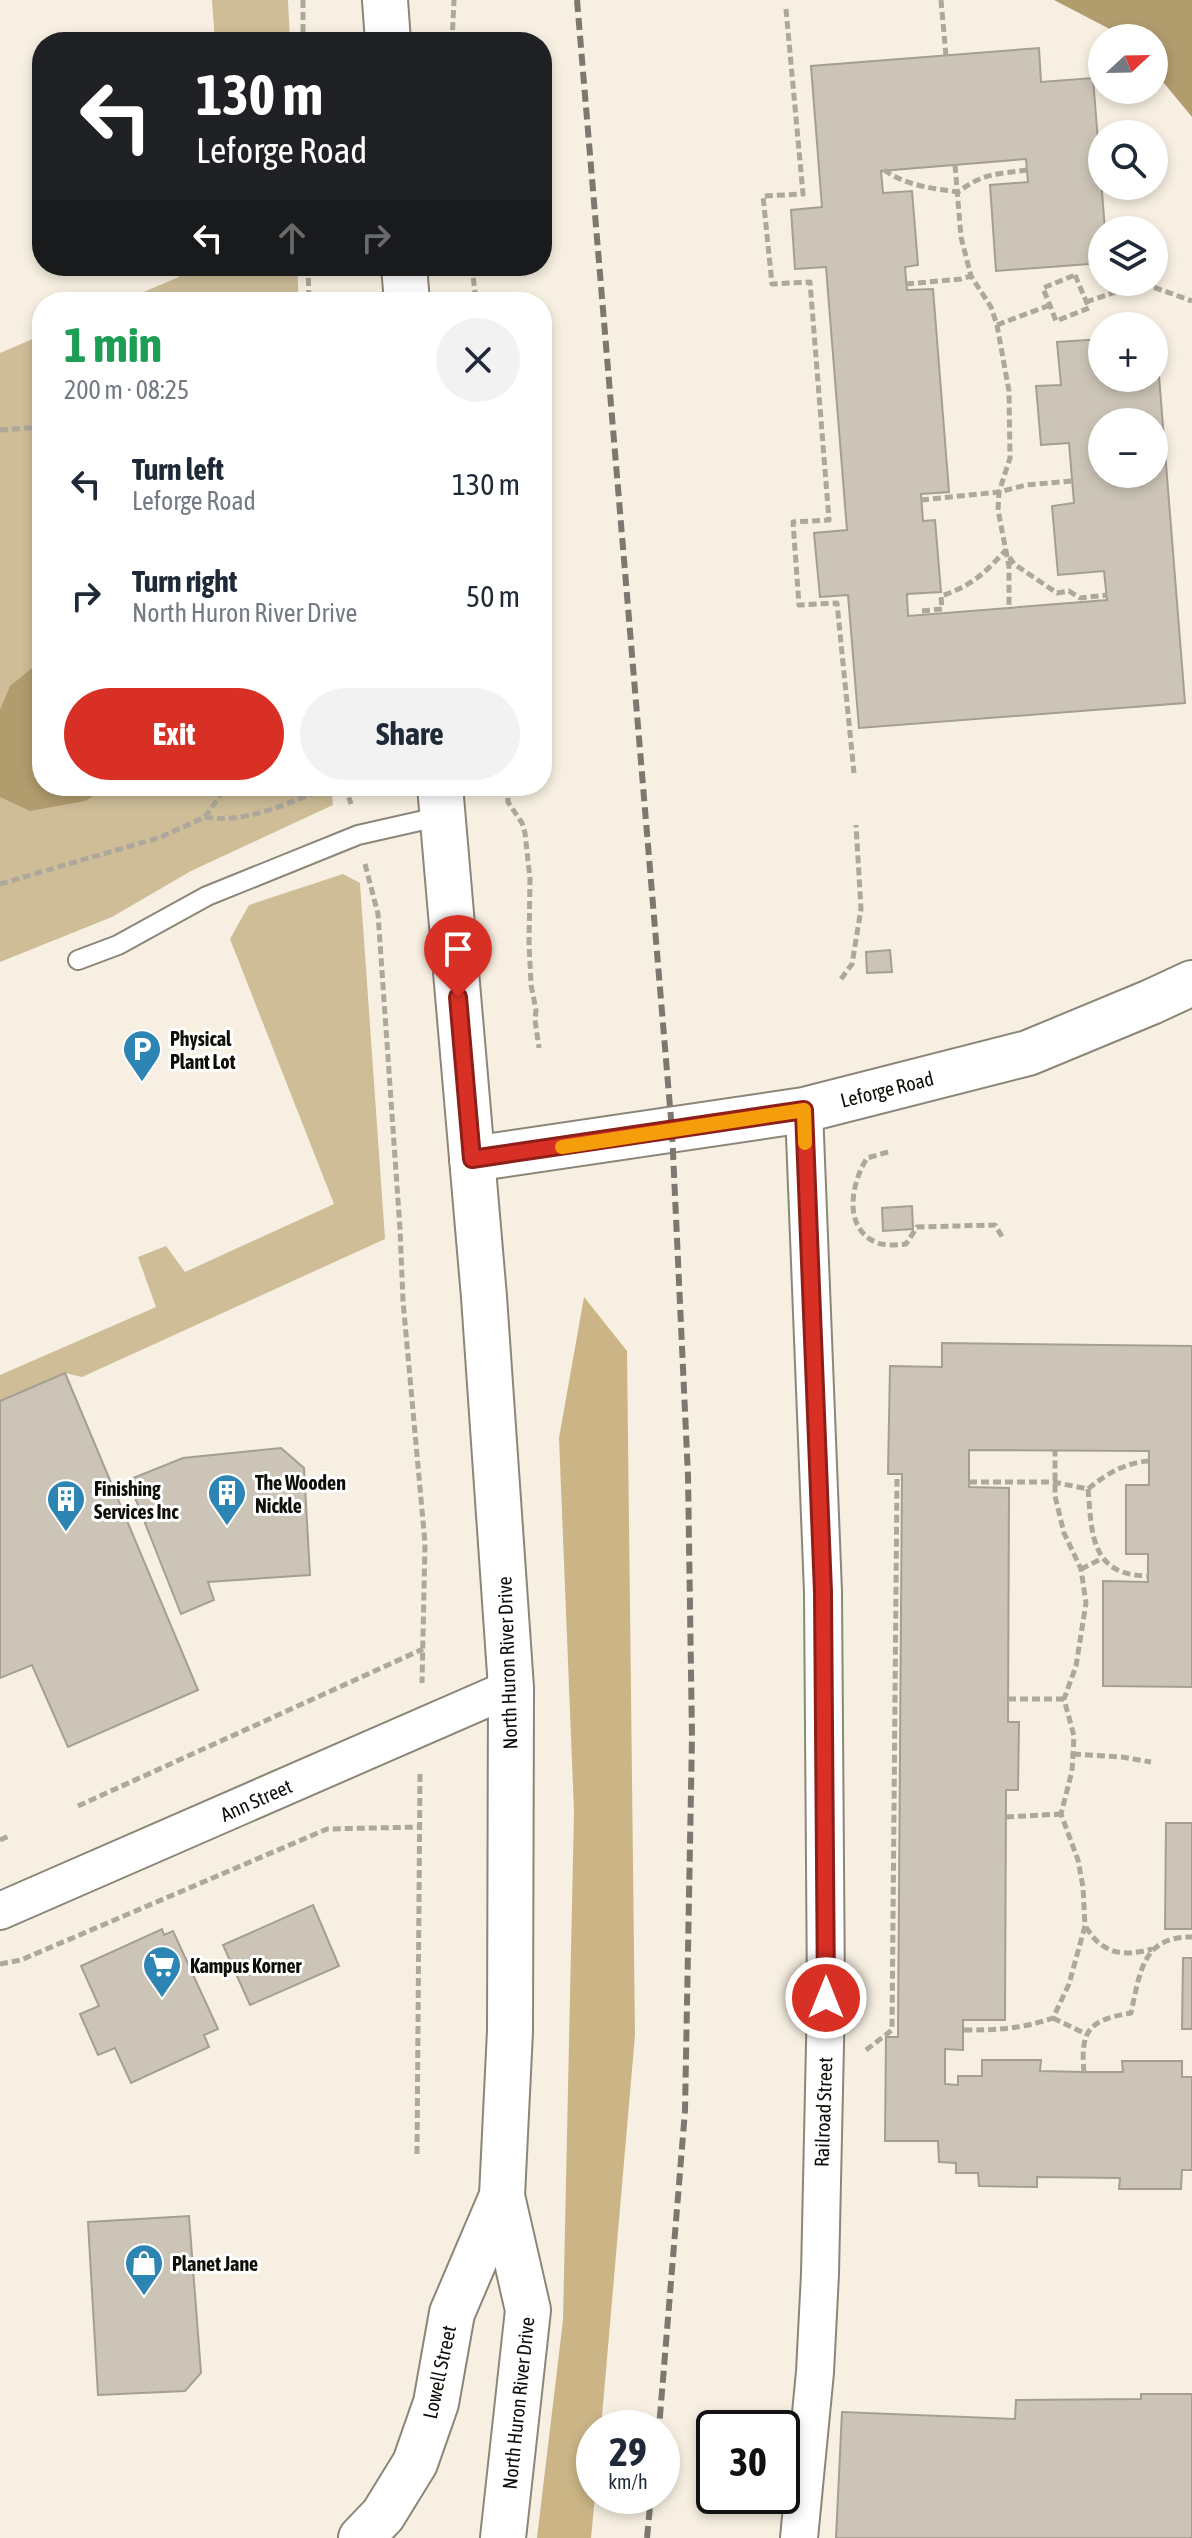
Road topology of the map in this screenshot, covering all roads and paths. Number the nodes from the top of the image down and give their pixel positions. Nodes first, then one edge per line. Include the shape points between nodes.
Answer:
1 (303, 0) edge
2 (385, 0) edge
3 (454, 0) edge
4 (941, 0) edge
5 (786, 9) dead end
6 (303, 32) edge
7 (387, 32) edge
8 (452, 32) edge
9 (946, 56) dead end
10 (955, 165) dead end
11 (884, 170) dead end
12 (1027, 170) dead end
13 (958, 192) junction
14 (971, 276) junction
15 (906, 284) dead end
16 (1192, 301) edge
17 (1086, 302) junction
18 (1050, 305) junction
19 (997, 325) junction
20 (32, 427) edge
21 (0, 430) edge
22 (1072, 481) dead end
23 (999, 492) junction
24 (921, 500) dead end
25 (1005, 551) junction
26 (1107, 595) dead end
27 (1009, 608) dead end
28 (922, 611) dead end
29 (854, 773) dead end
30 (220, 796) edge
31 (303, 796) edge
32 (348, 796) edge
33 (508, 796) edge
34 (441, 801) edge
35 (205, 817) junction
36 (856, 825) dead end
37 (358, 835) junction
38 (0, 884) edge
39 (78, 960) dead end
40 (841, 979) dead end
41 (1192, 983) edge
42 (539, 1048) dead end
43 (804, 1110) junction
44 (888, 1152) dead end
45 (472, 1159) junction
46 (1004, 1240) dead end
47 (1055, 1451) dead end
48 (1148, 1461) dead end
49 (897, 1479) dead end
50 (969, 1482) dead end
51 (1053, 1482) junction
52 (1088, 1489) junction
53 (1101, 1559) junction
54 (1081, 1569) junction
55 (1148, 1576) dead end
56 (423, 1649) junction
57 (511, 1688) junction
58 (1008, 1699) dead end
59 (1064, 1699) junction
60 (421, 1728) junction
61 (1073, 1754) junction
62 (1151, 1762) dead end
63 (78, 1806) dead end
64 (1061, 1814) junction
65 (1006, 1817) dead end
66 (420, 1827) junction
67 (9, 1836) dead end
68 (0, 1840) edge
69 (0, 1911) edge
70 (1085, 1926) junction
71 (1192, 1937) edge
72 (1154, 1948) junction
73 (0, 1964) edge
74 (1053, 2018) junction
75 (964, 2030) dead end
76 (1086, 2034) junction
77 (858, 2057) dead end
78 (1084, 2072) dead end
79 (417, 2154) dead end
80 (502, 2196) junction
81 (361, 2538) edge
82 (503, 2538) edge
83 (799, 2538) edge

1 - 6 path
2 - 7 main road
3 - 8 path
4 - 9 path
5 - 29 path via 803,194 763,196 772,284 810,282 829,520 793,522 799,605 837,603
10 - 13 path
11 - 13 path via 909,183
12 - 13 path via 987,175
13 - 14 path
14 - 15 path
14 - 19 path
16 - 17 path via 1142,283
17 - 18 path via 1089,308 1056,321
17 - 18 path via 1075,275 1043,288
18 - 19 path
19 - 23 path via 1009,391 1011,443
20 - 21 path
22 - 23 path
23 - 24 path
23 - 25 path
25 - 26 path via 1014,564 1057,593 1069,591 1080,598
25 - 27 path
25 - 28 path via 972,583 941,596 942,609
30 - 35 path
31 - 35 path via 242,817
32 - 37 path
33 - 42 path via 527,845 531,985
34 - 37 lane
34 - 45 main road, North Huron River Drive
35 - 38 path via 161,837
36 - 40 path via 861,909 852,964
37 - 39 lane via 207,896 118,945
37 - 56 path via 378,914 425,1543
41 - 43 main road, Leforge Road via 1028,1053
43 - 45 main road, Leforge Road
43 - 83 street, Railroad Street via 823,1592 826,1998 815,2372
44 - 46 path via 867,1158 852,1194 855,1218 875,1242 906,1244 917,1227 995,1225
45 - 57 main road, North Huron River Drive
47 - 51 path
48 - 52 path via 1123,1466
49 - 77 path via 892,2030
50 - 51 path
51 - 52 path
51 - 54 path via 1064,1533
52 - 53 path via 1092,1533
53 - 54 path
53 - 55 path via 1131,1576
54 - 59 path via 1086,1603 1076,1666
56 - 60 path
56 - 63 path
57 - 60 street, Ann Street
57 - 80 main road, North Huron River Drive via 510,2031
58 - 59 path
59 - 61 path
60 - 66 path
60 - 69 street, Ann Street
61 - 62 path
61 - 64 path
64 - 65 path
64 - 70 path via 1078,1860
66 - 73 path via 327,1829 21,1960
66 - 79 path
67 - 68 path
70 - 72 path via 1093,1939 1119,1953
70 - 74 path
71 - 72 path via 1175,1936
72 - 76 path via 1143,1962 1131,2013 1094,2023
74 - 75 path via 1003,2030
74 - 76 path
76 - 78 path
80 - 81 main road, Lowell Street via 452,2313 436,2403 415,2463 383,2515
80 - 82 main road, North Huron River Drive via 528,2310

